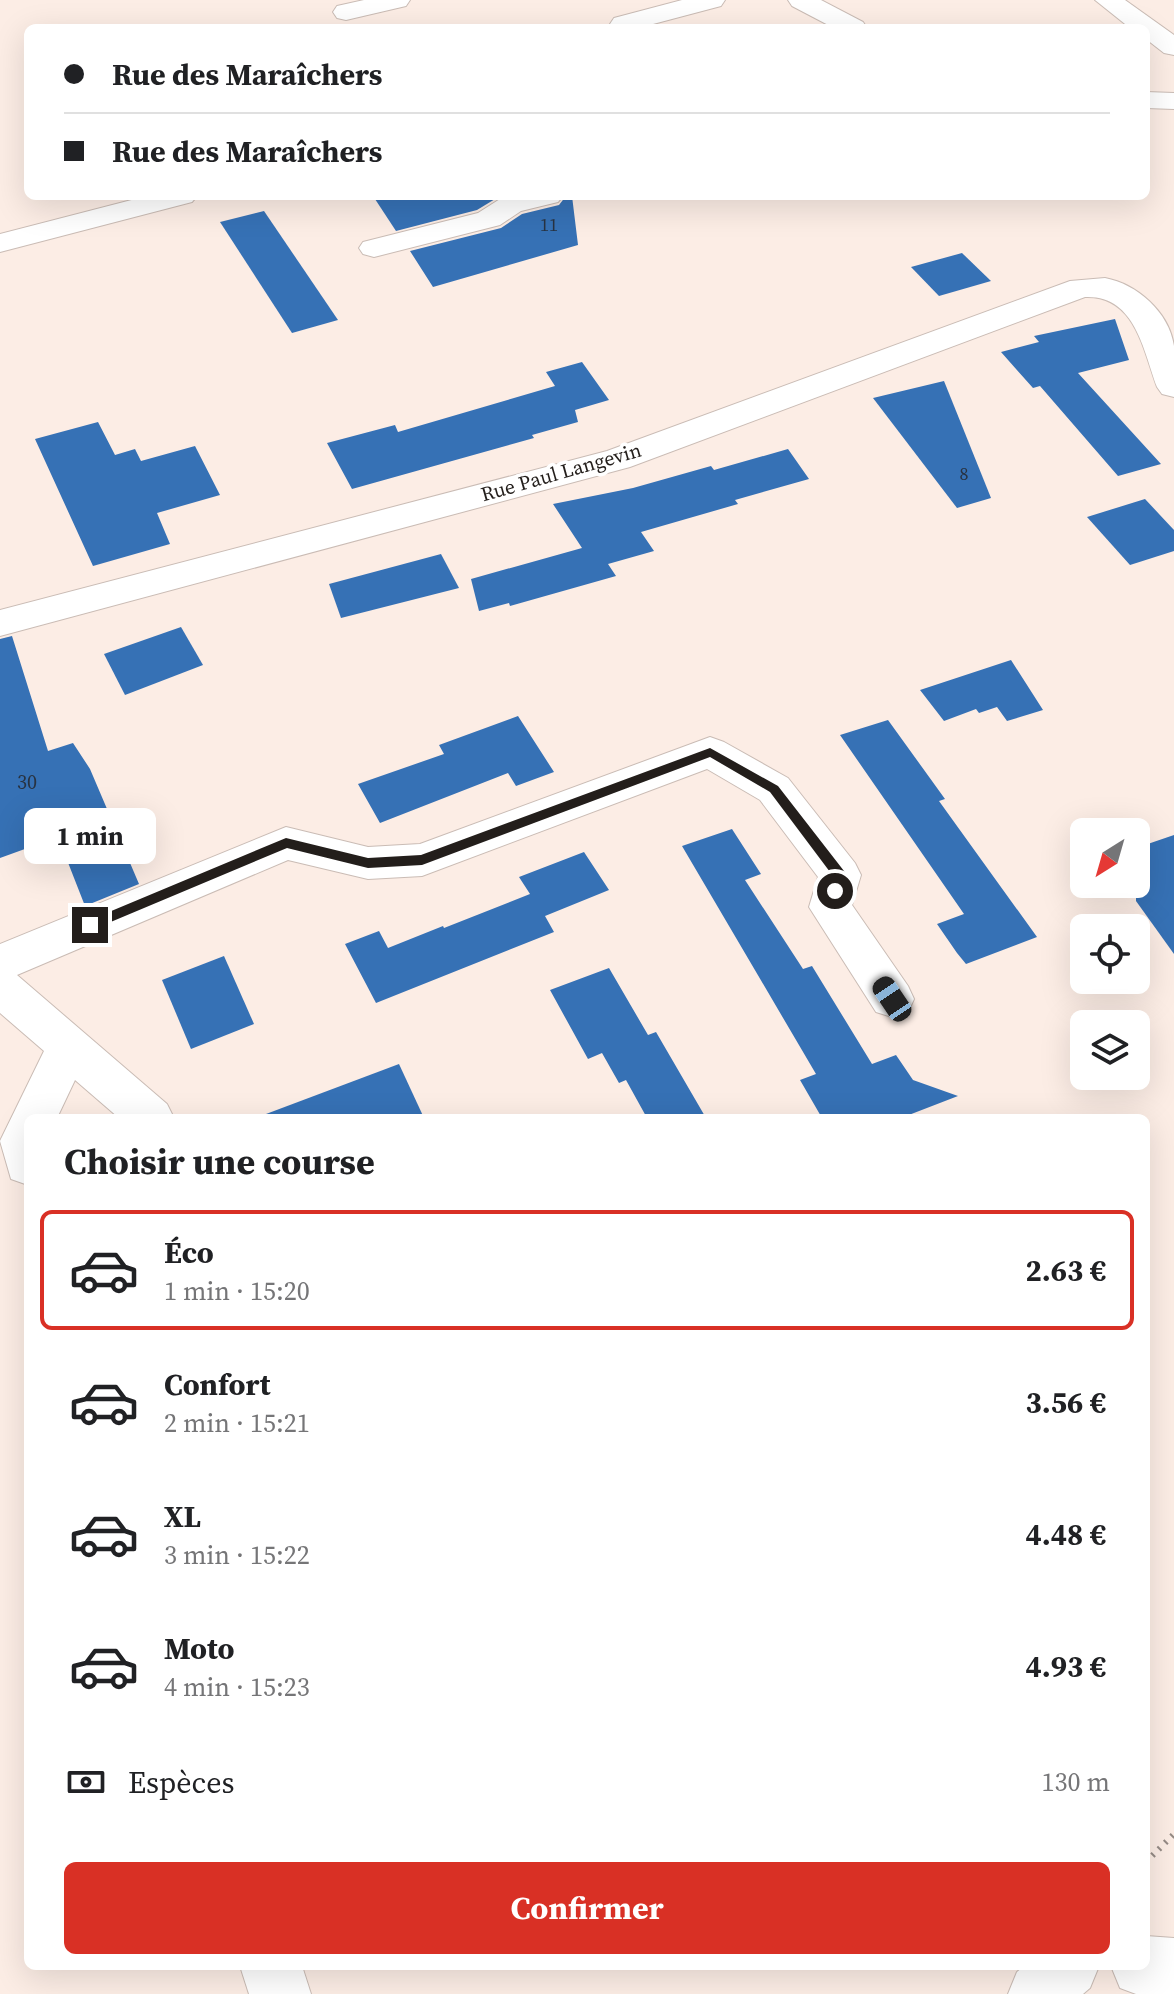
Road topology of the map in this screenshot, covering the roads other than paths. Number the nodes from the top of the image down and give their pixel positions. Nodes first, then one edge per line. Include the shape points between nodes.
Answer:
1 (397, 0) edge
2 (712, 0) edge
3 (801, 0) edge
4 (1108, 0) edge
5 (346, 13) edge
6 (623, 24) dead end
7 (846, 24) edge
8 (1142, 24) edge
9 (1150, 30) edge
10 (1174, 47) edge
11 (1150, 100) edge
12 (1174, 101) edge
13 (167, 200) edge
14 (506, 201) edge
15 (0, 243) edge
16 (374, 248) dead end
17 (1174, 387) edge
18 (0, 623) edge
19 (0, 963) edge
20 (0, 986) edge
21 (892, 999) dead end
22 (69, 1046) junction
23 (36, 1114) edge
24 (146, 1114) edge
25 (1150, 1967) edge
26 (1174, 1969) edge
27 (272, 1970) edge
28 (1064, 1970) edge
29 (280, 1994) edge
30 (1039, 1994) edge

1 - 5 street
2 - 6 street
3 - 7 street
4 - 8 street
9 - 10 street
11 - 12 street
13 - 15 street
14 - 16 street via 489,219
17 - 18 street, Rue Paul Langevin via 1134,301 1110,288 1081,288 618,459
19 - 21 street via 286,843 368,863 422,860 710,752 774,789 840,875 830,907
20 - 22 street
22 - 23 street
22 - 24 street
25 - 26 street
27 - 29 street
28 - 30 street

